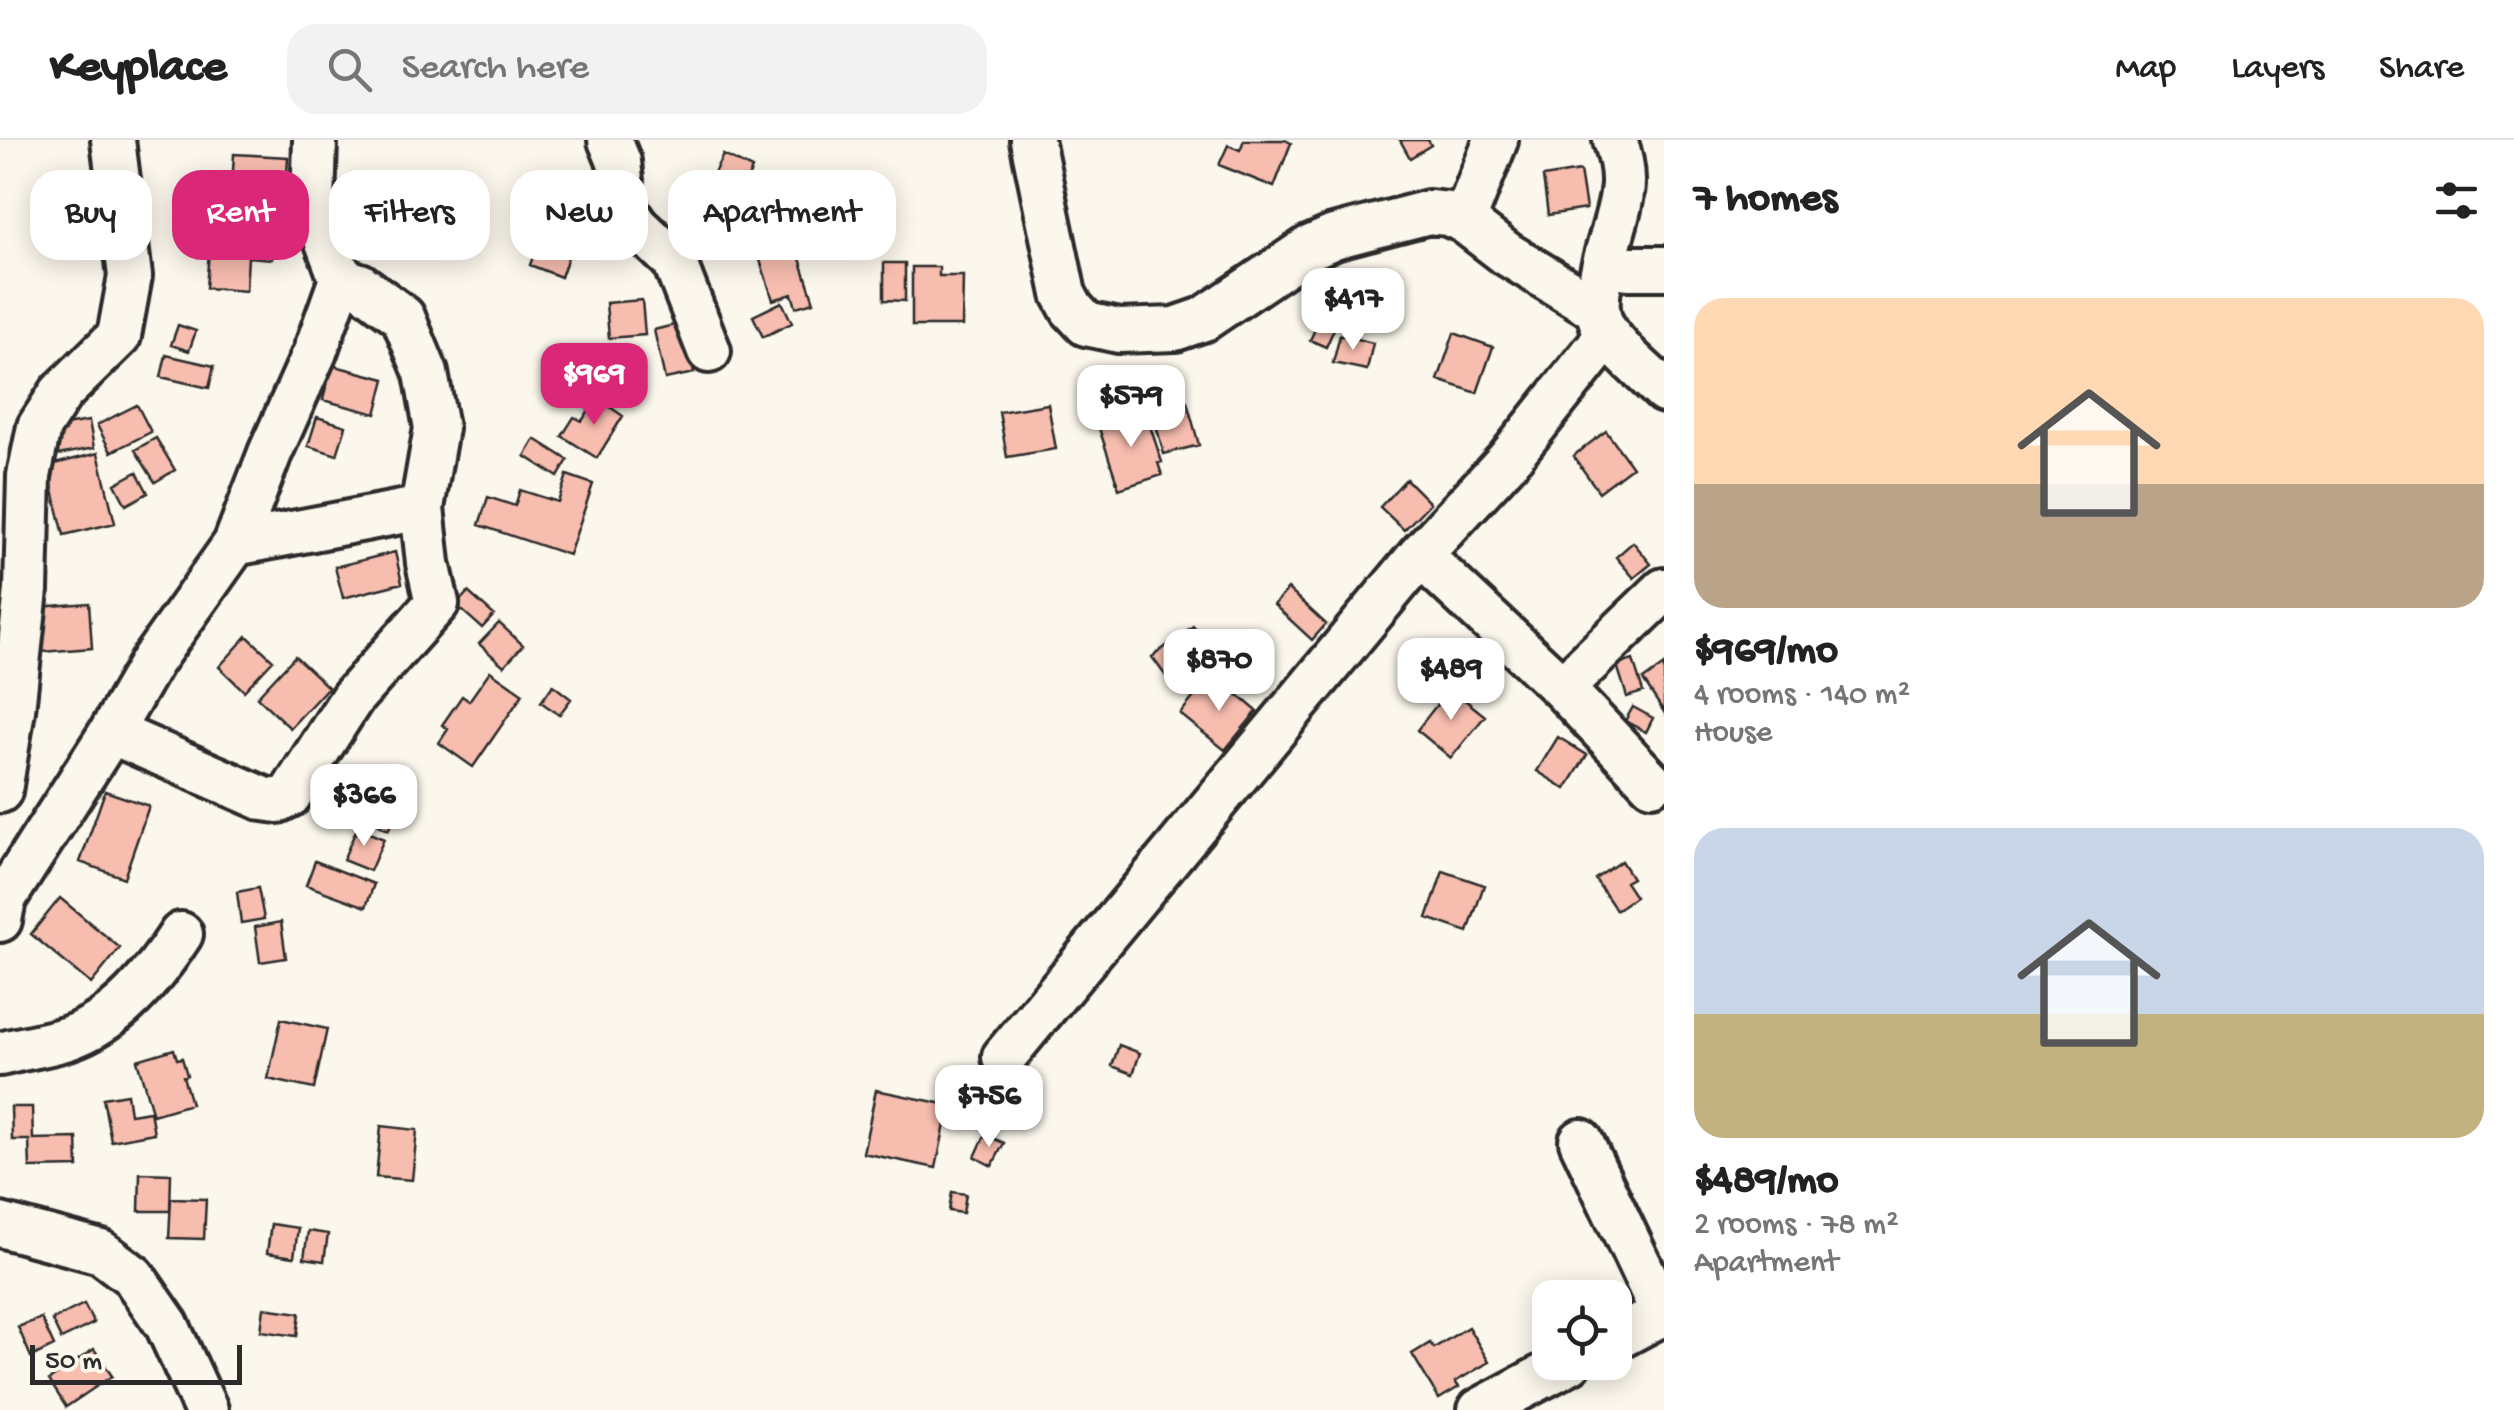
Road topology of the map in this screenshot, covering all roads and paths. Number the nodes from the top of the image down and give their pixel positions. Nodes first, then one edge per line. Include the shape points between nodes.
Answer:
1 (113, 140) edge
2 (315, 140) edge
3 (1032, 140) edge
4 (1496, 140) edge
5 (1615, 140) edge
6 (622, 147) edge
7 (1464, 221) junction
8 (1604, 265) junction
9 (1664, 268) edge
10 (341, 279) junction
11 (1602, 322) junction
12 (709, 351) dead end
13 (1664, 391) edge
14 (422, 508) junction
15 (235, 544) junction
16 (1420, 555) junction
17 (1664, 590) edge
18 (1562, 688) junction
19 (111, 732) junction
20 (1652, 784) dead end
21 (0, 791) edge
22 (0, 857) edge
23 (2, 910) edge
24 (180, 934) dead end
25 (0, 1054) edge
26 (1004, 1056) dead end
27 (1581, 1140) dead end
28 (0, 1225) edge
29 (1663, 1316) edge
30 (1632, 1331) edge
31 (1536, 1380) edge
32 (206, 1410) edge
33 (1480, 1410) edge

1 - 21 street via 130,276 119,336 61,393 39,427
2 - 10 street via 313,205
3 - 7 street via 1064,294 1086,324 1098,328 1175,329 1204,320 1334,237 1429,212
4 - 7 street
5 - 8 street via 1623,193
6 - 12 street via 628,212 674,261
7 - 11 street
8 - 9 street
8 - 11 street
10 - 14 street via 404,317 426,373 436,428
10 - 15 street
11 - 13 street
11 - 16 street via 1508,460
14 - 15 street
14 - 19 street via 437,603 352,698 290,795 264,799
15 - 19 street via 152,660
16 - 18 street
16 - 26 street
17 - 18 street
18 - 20 street
19 - 23 street
22 - 23 street
24 - 25 street via 115,1014 70,1037
27 - 29 street
28 - 32 street via 100,1252 132,1276 167,1325
29 - 30 street
31 - 33 street

